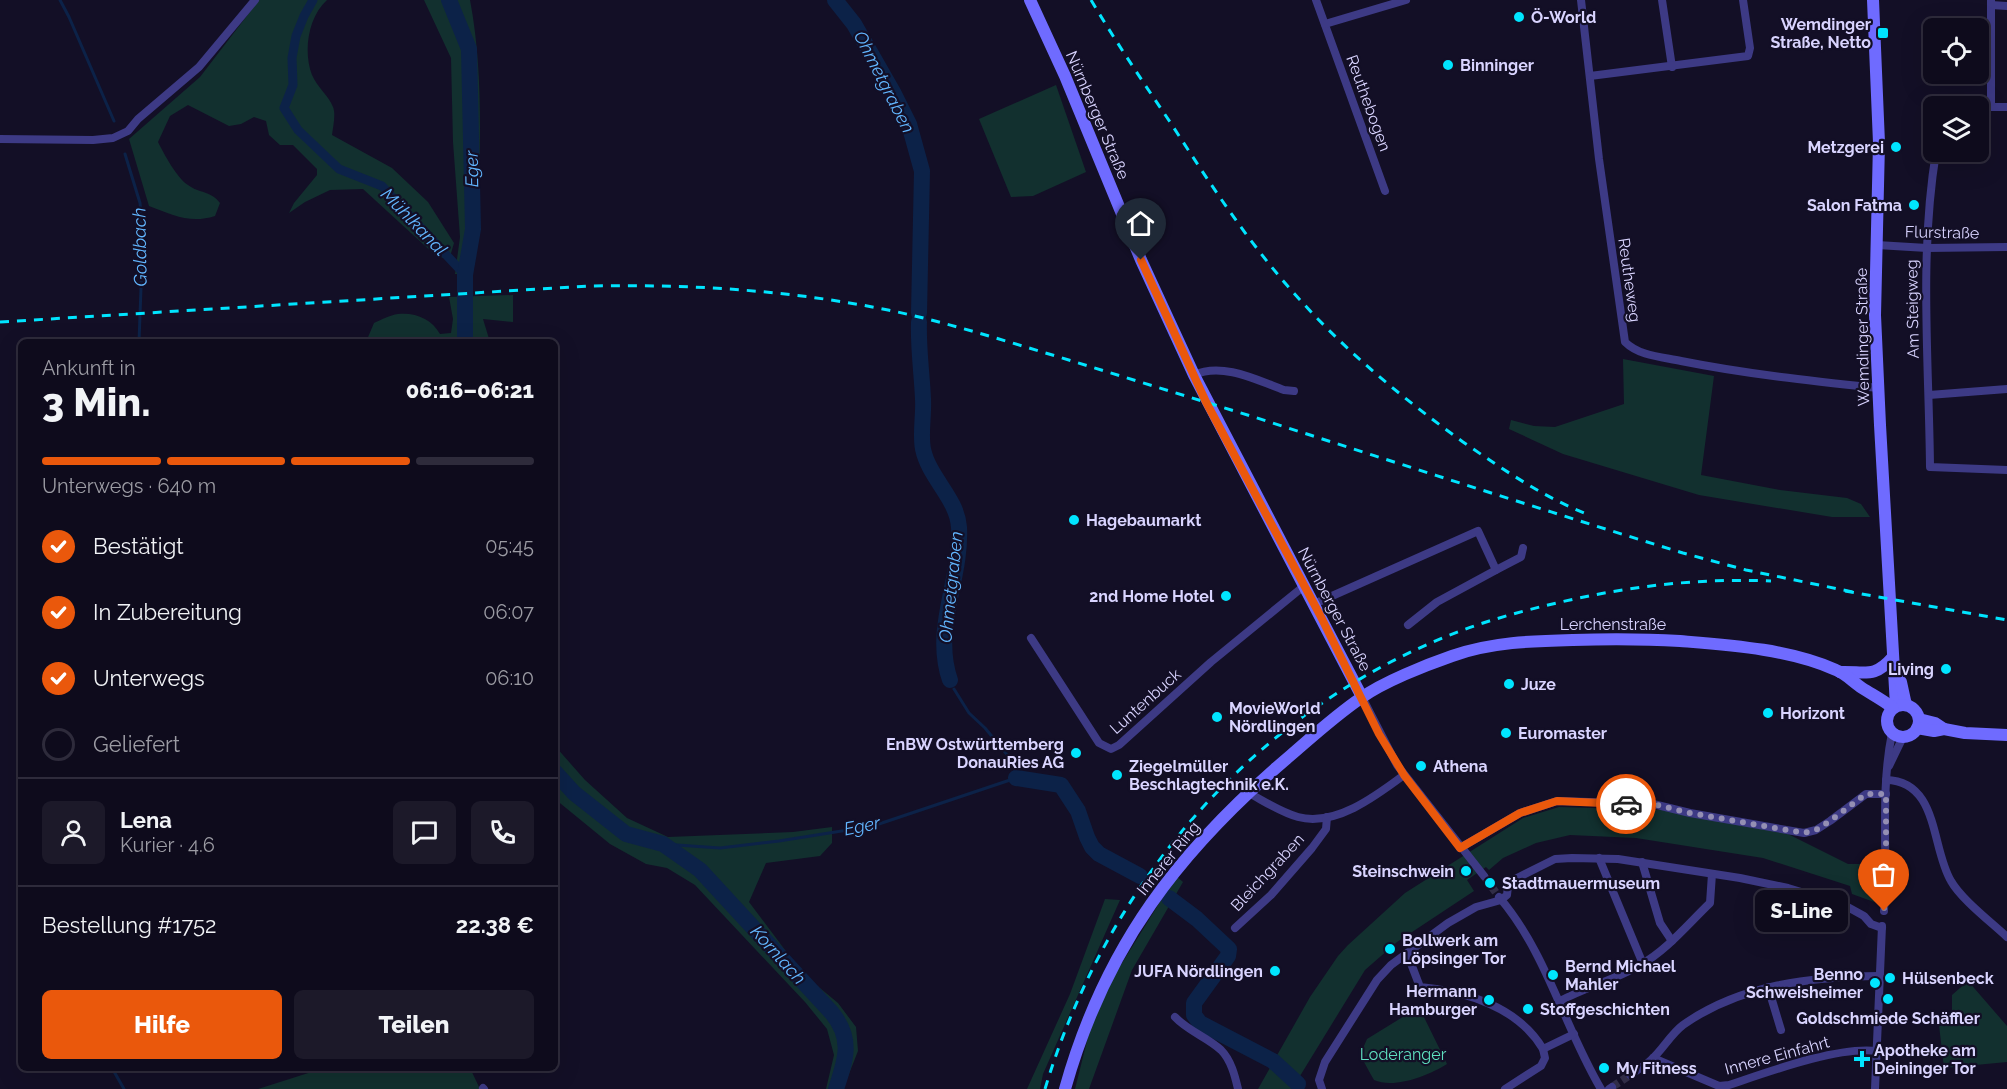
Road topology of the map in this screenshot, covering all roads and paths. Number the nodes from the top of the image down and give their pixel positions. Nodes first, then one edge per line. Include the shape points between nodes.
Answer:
1 (255, 0) edge
2 (1030, 0) edge
3 (1316, 0) edge
4 (1406, 0) edge
5 (1581, 0) edge
6 (1662, 0) edge
7 (1743, 0) edge
8 (1873, 0) edge
9 (1991, 3) edge
10 (2007, 6) edge
11 (1325, 24) junction
12 (1672, 67) junction
13 (1590, 76) junction
14 (1990, 106) joint
15 (2007, 106) edge
16 (0, 139) edge
17 (1935, 162) edge
18 (1385, 191) dead end
19 (1877, 245) junction
20 (2007, 247) edge
21 (1927, 248) junction
22 (1194, 375) junction
23 (1878, 388) junction
24 (2007, 389) edge
25 (1294, 391) dead end
26 (1929, 395) junction
27 (2007, 470) edge
28 (1523, 548) dead end
29 (1496, 570) junction
30 (1304, 586) junction
31 (1314, 604) junction
32 (1408, 625) dead end
33 (1031, 638) dead end
34 (1893, 657) junction
35 (1840, 672) junction
36 (1362, 697) junction
37 (1896, 709) junction
38 (1918, 724) junction
39 (1898, 735) junction
40 (2007, 735) edge
41 (1404, 775) junction
42 (1886, 780) junction
43 (1247, 792) junction
44 (1886, 794) junction
45 (1327, 818) junction
46 (1460, 848) junction
47 (1599, 858) junction
48 (1642, 862) junction
49 (1712, 874) junction
50 (1484, 876) tunnel mouth
51 (1500, 898) junction
52 (1884, 911) dead end
53 (1234, 928) dead end
54 (2007, 937) edge
55 (1671, 941) junction
56 (1407, 953) junction
57 (1643, 964) junction
58 (1880, 976) junction
59 (1768, 987) junction
60 (1560, 1001) junction
61 (1175, 1017) dead end
62 (1781, 1030) dead end
63 (1574, 1034) junction
64 (1543, 1049) junction
65 (1877, 1051) junction
66 (1653, 1058) junction
67 (1630, 1075) tunnel mouth
68 (1065, 1089) edge
69 (1238, 1089) edge
70 (1322, 1089) edge
71 (1505, 1089) edge
72 (1601, 1089) edge
73 (1875, 1089) edge

1 - 16 street via 199,67 128,131 113,138 93,140
2 - 22 main road, Nürnberger Straße
3 - 11 street, Reuthebogen
4 - 11 street
5 - 13 street, Reutheweg
6 - 12 street
7 - 12 street via 1748,56
8 - 19 main road, Wemdinger Straße via 1879,143
9 - 10 street
9 - 14 street
11 - 18 street, Reuthebogen
12 - 13 street
13 - 23 street, Reutheweg via 1625,342 1644,353 1720,368
14 - 15 street
17 - 21 street, Am Steigweg
19 - 21 street, Flurstraße
19 - 23 main road, Wemdinger Straße
20 - 21 street, Flurstraße
21 - 26 street, Am Steigweg
22 - 25 street via 1213,369
22 - 30 main road, Nürnberger Straße
23 - 34 main road, Wemdinger Straße
24 - 26 street
26 - 27 street, Am Steigweg via 1930,467
28 - 29 street via 1521,556
29 - 31 street via 1478,531
29 - 32 street via 1437,602
30 - 31 main road, Nürnberger Straße
30 - 33 street, Luntenbuck via 1111,749 1099,743
31 - 36 main road, Nürnberger Straße
34 - 35 main road via 1876,672
34 - 37 main road, Wemdinger Straße via 1895,674 1901,682
35 - 36 main road, Lerchenstraße via 1755,649 1708,644 1657,639 1538,641 1454,655
35 - 37 main road, Lerchenstraße
36 - 41 street, Nürnberger Straße
36 - 43 main road, Innerer Ring
37 - 38 main road via 1916,711
37 - 39 main road via 1887,725
38 - 39 main road via 1911,735
38 - 40 main road via 1935,723 1965,733
39 - 42 street
41 - 45 street
41 - 46 street, Nürnberger Straße
42 - 44 street
42 - 54 street via 1904,782 1920,797 1934,826 1951,883
43 - 45 street via 1297,817
43 - 68 main road, Innerer Ring via 1169,877 1127,941 1083,1031
44 - 46 street via 1866,794 1816,830 1804,833 1653,804 1557,801 1520,813
44 - 52 street
45 - 53 street, Bleichgraben via 1326,829 1312,848 1271,895
46 - 50 street, Nürnberger Straße
47 - 48 street
47 - 51 street via 1555,859 1517,878 1508,886 1507,895
47 - 57 street
48 - 49 street
48 - 55 street via 1660,923
49 - 55 street via 1710,903
49 - 58 street via 1816,896 1864,916 1871,924 1882,927
51 - 56 street via 1448,923
51 - 60 street via 1529,941
55 - 57 street
56 - 64 street via 1420,987 1460,993 1498,1008 1520,1023
56 - 70 street via 1377,980 1325,1062 1319,1080
57 - 60 street
58 - 59 street via 1812,978
58 - 65 street
59 - 62 street
59 - 66 street via 1736,997 1682,1026
60 - 63 street
61 - 69 street via 1221,1050
63 - 64 street
63 - 72 street
64 - 71 street via 1545,1058 1541,1066
65 - 66 street, Innere Einfahrt via 1826,1056 1719,1086
65 - 73 street
66 - 67 street

